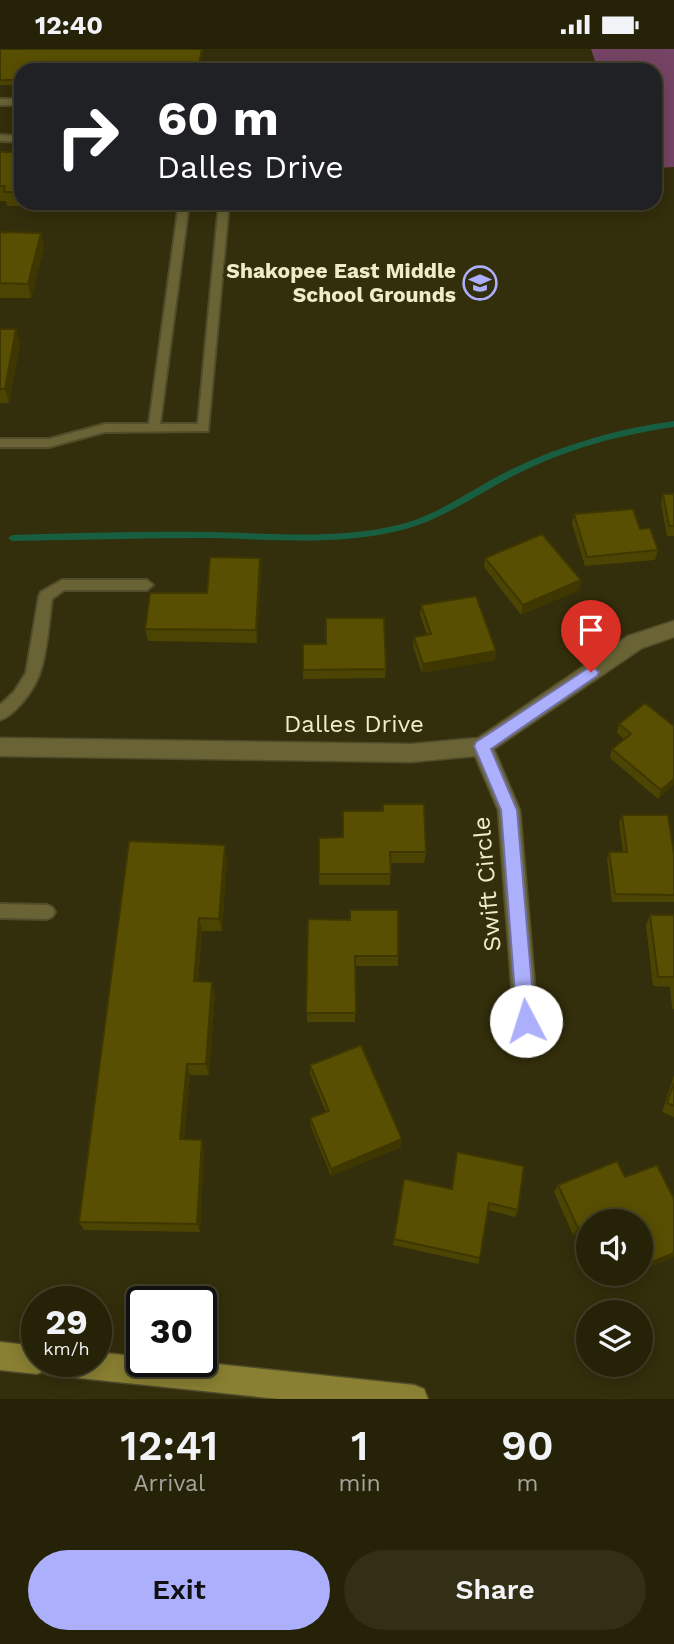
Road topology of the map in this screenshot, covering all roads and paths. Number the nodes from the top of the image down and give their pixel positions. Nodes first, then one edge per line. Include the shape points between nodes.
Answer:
1 (183, 210) edge
2 (223, 210) edge
3 (154, 428) junction
4 (0, 443) edge
5 (147, 585) dead end
6 (674, 629) edge
7 (0, 714) edge
8 (482, 746) junction
9 (0, 747) edge
10 (0, 911) edge
11 (47, 912) dead end
12 (526, 1021) dead end
13 (0, 1356) edge
14 (21, 1358) edge
15 (112, 1367) edge
16 (414, 1399) edge

1 - 3 lane
2 - 3 lane via 204,428
3 - 4 lane via 105,428 49,443
5 - 7 lane via 62,585 46,596 33,674
6 - 8 street, Dalles Drive via 635,642
8 - 9 street, Dalles Drive via 411,753
8 - 12 street, Swift Circle via 509,810
10 - 11 lane
13 - 14 street
15 - 16 street

